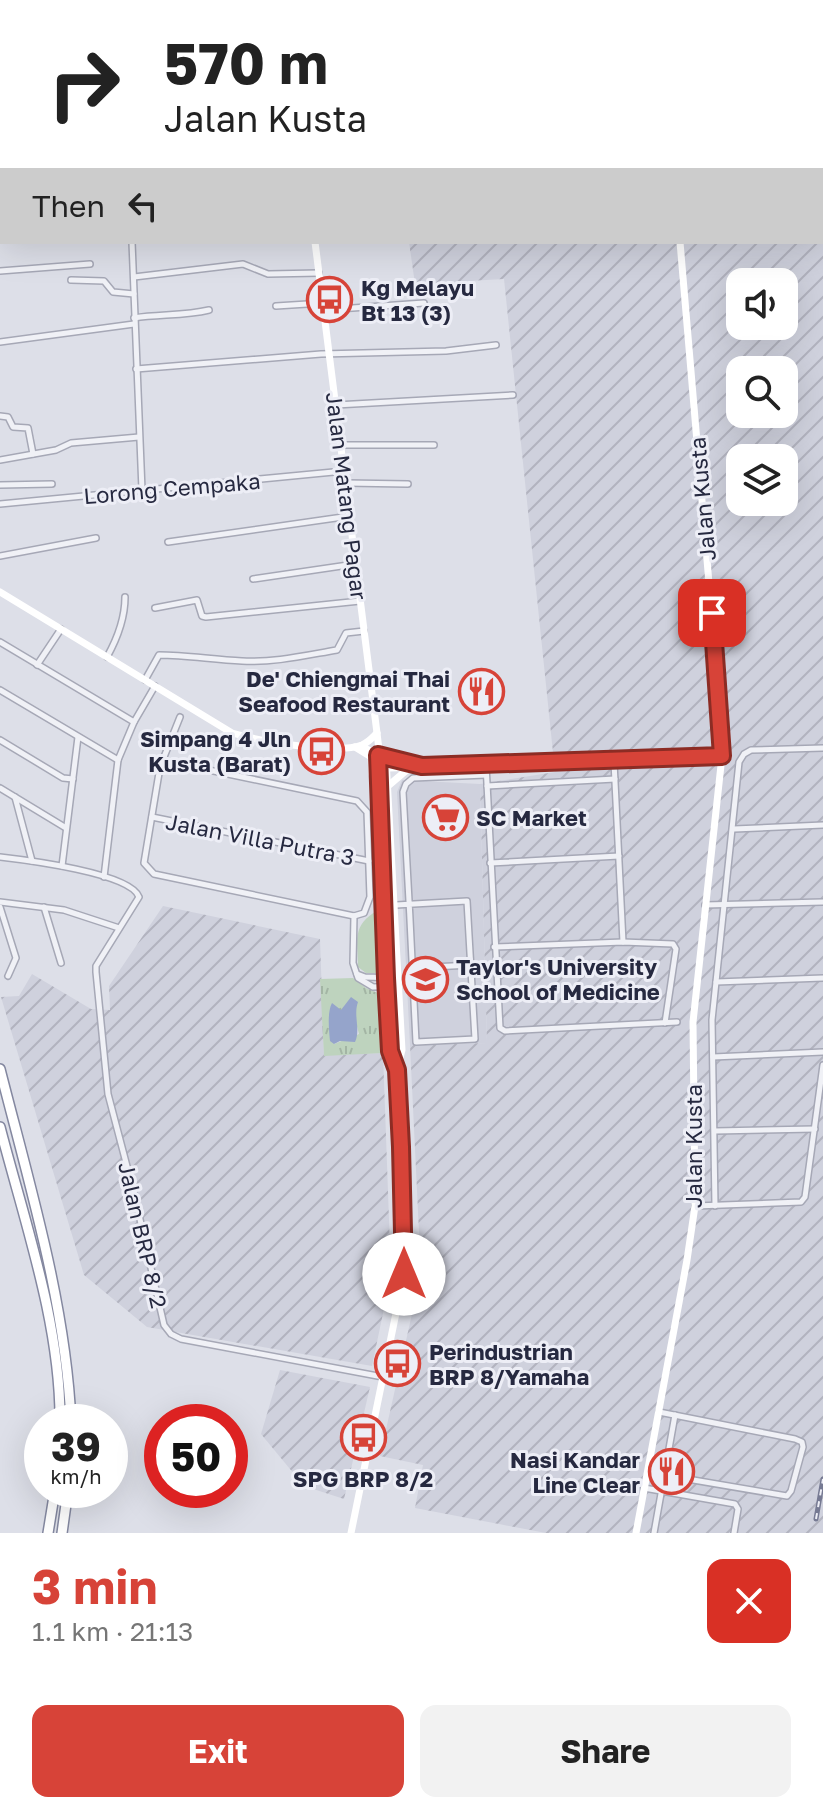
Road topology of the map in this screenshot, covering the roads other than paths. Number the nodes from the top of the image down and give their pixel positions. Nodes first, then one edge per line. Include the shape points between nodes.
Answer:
1 (132, 244) edge
2 (315, 244) edge
3 (680, 244) edge
4 (90, 264) dead end
5 (0, 271) edge
6 (319, 273) junction
7 (134, 277) junction
8 (71, 280) dead end
9 (134, 294) junction
10 (424, 303) dead end
11 (276, 306) dead end
12 (323, 306) junction
13 (209, 310) dead end
14 (134, 321) junction
15 (0, 342) edge
16 (496, 345) dead end
17 (329, 355) junction
18 (136, 369) junction
19 (513, 395) dead end
20 (336, 405) junction
21 (0, 416) edge
22 (139, 437) junction
23 (341, 445) junction
24 (434, 445) dead end
25 (33, 454) junction
26 (0, 460) edge
27 (345, 471) junction
28 (346, 483) junction
29 (52, 484) dead end
30 (408, 484) dead end
31 (0, 485) edge
32 (142, 490) junction
33 (0, 504) edge
34 (350, 516) junction
35 (96, 538) dead end
36 (168, 542) dead end
37 (0, 556) edge
38 (356, 564) junction
39 (253, 579) dead end
40 (0, 592) edge
41 (125, 597) dead end
42 (360, 601) junction
43 (155, 608) dead end
44 (61, 629) junction
45 (364, 631) junction
46 (0, 642) edge
47 (107, 657) junction
48 (37, 665) junction
49 (145, 680) junction
50 (155, 686) junction
51 (0, 690) edge
52 (180, 717) dead end
53 (134, 722) junction
54 (377, 733) junction
55 (78, 737) junction
56 (0, 740) edge
57 (358, 746) junction
58 (823, 748) edge
59 (722, 756) junction
60 (380, 758) junction
61 (118, 760) junction
62 (161, 760) junction
63 (614, 762) junction
64 (465, 765) junction
65 (486, 765) junction
66 (422, 766) junction
67 (410, 769) junction
68 (486, 775) junction
69 (465, 776) junction
70 (73, 779) junction
71 (615, 779) junction
72 (487, 786) junction
73 (383, 787) junction
74 (0, 788) edge
75 (15, 797) junction
76 (152, 817) junction
77 (823, 825) edge
78 (66, 828) junction
79 (734, 829) junction
80 (391, 830) junction
81 (380, 838) junction
82 (619, 856) junction
83 (0, 857) edge
84 (32, 861) junction
85 (369, 861) junction
86 (490, 863) junction
87 (62, 866) junction
88 (104, 877) junction
89 (823, 902) edge
90 (0, 904) edge
91 (409, 904) junction
92 (396, 905) junction
93 (705, 905) junction
94 (725, 905) junction
95 (44, 906) junction
96 (354, 916) junction
97 (119, 928) junction
98 (623, 942) junction
99 (494, 947) junction
100 (61, 963) dead end
101 (471, 965) junction
102 (413, 968) junction
103 (8, 976) dead end
104 (823, 978) edge
105 (386, 982) junction
106 (398, 982) junction
107 (716, 982) junction
108 (677, 1022) dead end
109 (665, 1023) junction
110 (823, 1052) edge
111 (713, 1057) junction
112 (823, 1065) edge
113 (0, 1069) edge
114 (397, 1070) junction
115 (0, 1127) edge
116 (815, 1129) junction
117 (715, 1131) junction
118 (695, 1206) junction
119 (715, 1206) junction
120 (383, 1377) junction
121 (59, 1404) edge
122 (70, 1404) edge
123 (659, 1412) junction
124 (675, 1415) junction
125 (664, 1475) junction
126 (644, 1488) junction
127 (662, 1491) junction
128 (52, 1508) edge
129 (65, 1508) edge
130 (48, 1533) edge
131 (62, 1533) edge
132 (351, 1533) edge
133 (636, 1533) edge
134 (654, 1533) edge
135 (734, 1533) edge

1 - 7 street
2 - 6 street, Jalan Matang Pagar
3 - 59 street, Jalan Kusta
4 - 5 street
6 - 7 street via 268,274 243,264
6 - 12 street, Jalan Matang Pagar
7 - 9 street
8 - 9 street via 104,281 113,292
9 - 14 street
10 - 12 street
11 - 12 street
12 - 17 street, Jalan Matang Pagar
13 - 14 street
14 - 15 street
14 - 18 street
16 - 17 street
17 - 18 street
17 - 20 street, Jalan Matang Pagar
18 - 22 street
19 - 20 street
20 - 23 street, Jalan Matang Pagar
21 - 25 street via 8,417 13,427 28,428
22 - 25 street via 71,443
22 - 32 street
23 - 24 street
23 - 27 street, Jalan Matang Pagar
25 - 26 street
27 - 28 street, Jalan Matang Pagar
27 - 32 street, Lorong Cempaka
28 - 30 street
28 - 34 street, Jalan Matang Pagar
29 - 31 street
32 - 33 street, Lorong Cempaka
34 - 36 street
34 - 38 street, Jalan Matang Pagar
35 - 37 street
38 - 39 street
38 - 42 street, Jalan Matang Pagar
40 - 44 street
41 - 47 street via 123,618
42 - 43 street via 206,617 197,600
42 - 45 street, Jalan Matang Pagar
44 - 47 street
44 - 48 street
45 - 49 street via 346,633 337,650 283,658 159,655
45 - 54 street, Jalan Matang Pagar
46 - 48 street
47 - 49 street
48 - 53 street
49 - 50 street
50 - 53 street
50 - 57 street via 232,733 257,741
51 - 55 street
52 - 62 street
53 - 61 street
54 - 57 street
54 - 60 street, Jalan Matang Pagar
55 - 61 street
55 - 70 street
56 - 70 street
57 - 60 street
58 - 79 street via 744,754
59 - 63 street
59 - 93 street, Jalan Kusta
60 - 66 street
60 - 67 street
60 - 73 street
60 - 73 street via 372,774
61 - 88 street
62 - 76 street
62 - 85 street via 357,801 367,812
63 - 65 street
63 - 71 street
64 - 65 street
64 - 66 street
64 - 69 street
65 - 68 street
66 - 67 street
67 - 73 street
68 - 69 street
68 - 72 street
69 - 91 street via 413,778 406,784
70 - 78 street
71 - 72 street
71 - 82 street
72 - 86 street
73 - 80 street
73 - 81 street
74 - 75 street
75 - 78 street
75 - 84 street
76 - 85 street, Jalan Villa Putra 3
76 - 96 street via 144,863 154,874
77 - 79 street
78 - 87 street
79 - 94 street
80 - 81 street via 385,840
80 - 92 street
81 - 105 street
82 - 86 street
82 - 98 street
83 - 84 street
84 - 87 street
85 - 96 street via 367,908
86 - 99 street
87 - 88 street
88 - 97 street via 132,887 139,897
89 - 94 street
90 - 95 street
90 - 103 street via 16,958
91 - 92 street
91 - 101 street via 467,901
91 - 102 street
92 - 106 street
93 - 94 street
93 - 118 street, Jalan Kusta via 693,1022
94 - 107 street
95 - 97 street
95 - 100 street
96 - 105 street via 356,974 364,984
97 - 120 street, Jalan BRP 8/2 via 96,966 108,1094 164,1325 181,1339
98 - 99 street
98 - 109 street via 675,947
99 - 109 street via 500,1028 505,1031
101 - 102 street
101 - 102 street via 475,1039 416,1042
104 - 107 street
105 - 106 street
105 - 114 street via 390,1051
106 - 114 street via 402,1050
107 - 111 street
108 - 109 street
110 - 111 street
111 - 117 street
112 - 116 street
113 - 122 highway via 57,1304
114 - 120 street via 404,1274
115 - 121 highway via 46,1307
116 - 117 street
116 - 119 street via 801,1202
117 - 119 street
118 - 119 street
118 - 123 street, Jalan Kusta
120 - 132 street
123 - 124 street
123 - 126 street, Jalan Kusta
124 - 125 street
124 - 125 street via 795,1439 803,1447 787,1496
125 - 127 street
126 - 127 street
126 - 133 street, Jalan Kusta
127 - 134 street
127 - 135 street via 735,1504
128 - 130 highway
129 - 131 highway

